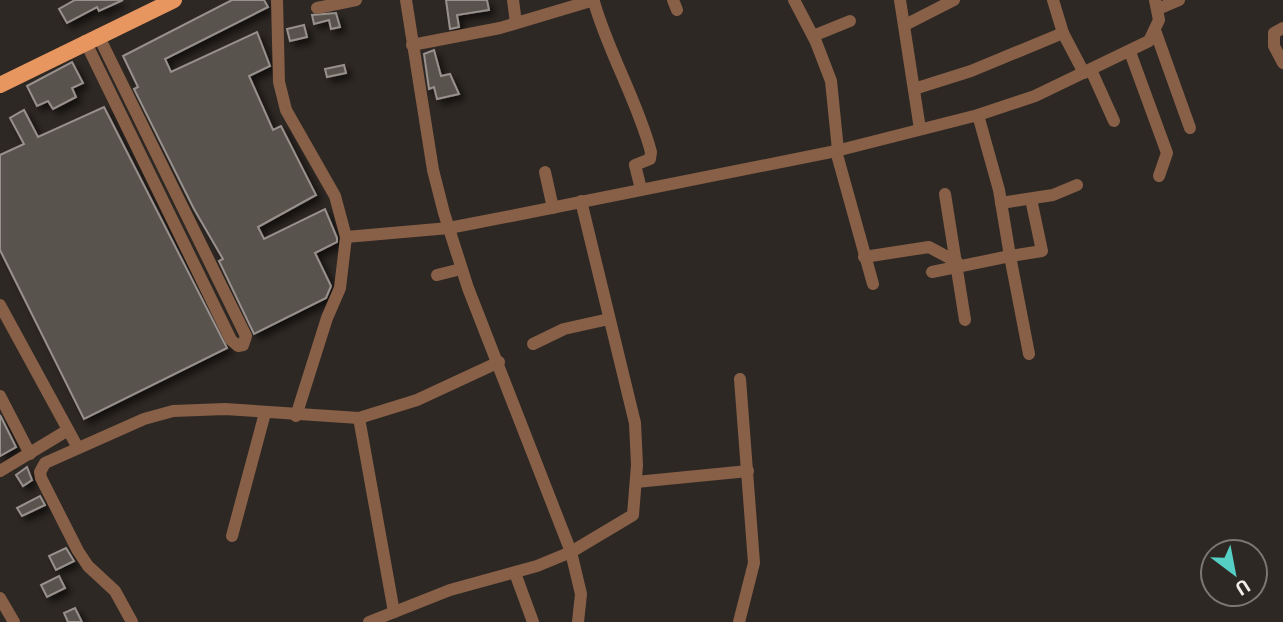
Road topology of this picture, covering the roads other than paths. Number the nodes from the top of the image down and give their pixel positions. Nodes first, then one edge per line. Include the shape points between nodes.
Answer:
1 (174, 0) edge
2 (277, 0) edge
3 (356, 0) edge
4 (406, 0) edge
5 (513, 0) edge
6 (794, 0) edge
7 (900, 0) edge
8 (954, 0) edge
9 (1069, 0) edge
10 (1179, 0) edge
11 (594, 1) edge
12 (1054, 3) edge
13 (1157, 5) edge
14 (317, 8) dead end
15 (850, 21) dead end
16 (516, 23) junction
17 (905, 25) junction
18 (1283, 28) edge
19 (1063, 33) junction
20 (1156, 33) junction
21 (813, 36) junction
22 (92, 38) junction
23 (412, 46) junction
24 (1130, 52) junction
25 (1283, 63) edge
26 (1088, 72) junction
27 (0, 85) edge
28 (915, 89) junction
29 (978, 115) junction
30 (1114, 121) dead end
31 (1190, 128) dead end
32 (919, 129) junction
33 (837, 151) junction
34 (545, 172) dead end
35 (168, 173) junction
36 (1159, 176) dead end
37 (153, 179) junction
38 (1077, 185) dead end
39 (641, 189) junction
40 (945, 194) dead end
41 (1031, 199) junction
42 (581, 201) junction
43 (1001, 203) junction
44 (554, 208) junction
45 (449, 228) junction
46 (346, 237) junction
47 (1010, 256) junction
48 (864, 257) junction
49 (209, 258) junction
50 (195, 265) junction
51 (958, 265) junction
52 (461, 269) junction
53 (932, 272) dead end
54 (437, 275) dead end
55 (873, 284) dead end
56 (0, 305) edge
57 (609, 319) junction
58 (965, 320) dead end
59 (533, 344) dead end
60 (1029, 354) dead end
61 (499, 362) junction
62 (740, 379) dead end
63 (0, 396) edge
64 (265, 413) junction
65 (296, 416) junction
66 (359, 418) junction
67 (68, 430) junction
68 (78, 448) junction
69 (30, 454) junction
70 (0, 471) edge
71 (748, 471) junction
72 (636, 482) junction
73 (232, 536) dead end
74 (571, 552) junction
75 (515, 573) junction
76 (0, 598) edge
77 (394, 612) junction
78 (14, 622) edge
79 (132, 622) edge
80 (369, 622) edge
81 (533, 622) edge
82 (578, 622) edge
83 (740, 622) edge

1 - 22 main road
2 - 46 street via 279,82 286,110 335,196
3 - 14 street
4 - 23 street
5 - 16 street
6 - 21 street
7 - 17 street
8 - 17 street
9 - 12 street
10 - 13 street
11 - 16 street
11 - 39 street via 608,49 634,102 651,152 650,159 635,165
12 - 19 street
13 - 20 street via 1160,20
15 - 21 street
16 - 23 street
17 - 28 street
18 - 25 street via 1272,38
19 - 26 street
19 - 28 street
20 - 24 street
20 - 31 street
21 - 33 street via 831,81
22 - 27 main road
22 - 35 street
22 - 37 street
23 - 45 street via 433,170
24 - 26 street
24 - 36 street via 1167,153
26 - 29 street
26 - 30 street
28 - 32 street
29 - 32 street
29 - 43 street
32 - 33 street
33 - 39 street
33 - 48 street
34 - 44 street
35 - 37 street
35 - 49 street
37 - 50 street
38 - 41 street
39 - 42 street
40 - 51 street
41 - 43 street
41 - 47 street via 1044,250
42 - 44 street
42 - 57 street
43 - 47 street
44 - 45 street
45 - 46 street
45 - 52 street
46 - 65 street via 340,288
47 - 51 street
47 - 60 street
48 - 51 street via 923,247
48 - 55 street
49 - 50 street
49 - 50 street via 246,336 243,345 231,340
51 - 53 street
51 - 58 street
52 - 54 street
52 - 61 street
56 - 67 street
57 - 59 street via 564,329
57 - 72 street via 635,423
61 - 66 street via 417,400
61 - 74 street
62 - 71 street
63 - 69 street
64 - 65 street
64 - 68 street via 173,411
64 - 73 street
65 - 66 street
66 - 77 street
67 - 68 street
67 - 69 street
68 - 79 street via 45,463 41,478 78,551 115,591
69 - 70 street
71 - 72 street
71 - 83 street via 754,563
72 - 74 street via 632,516
74 - 75 street
74 - 82 street via 581,594
75 - 77 street via 450,590
75 - 81 street
76 - 78 street
77 - 80 street

